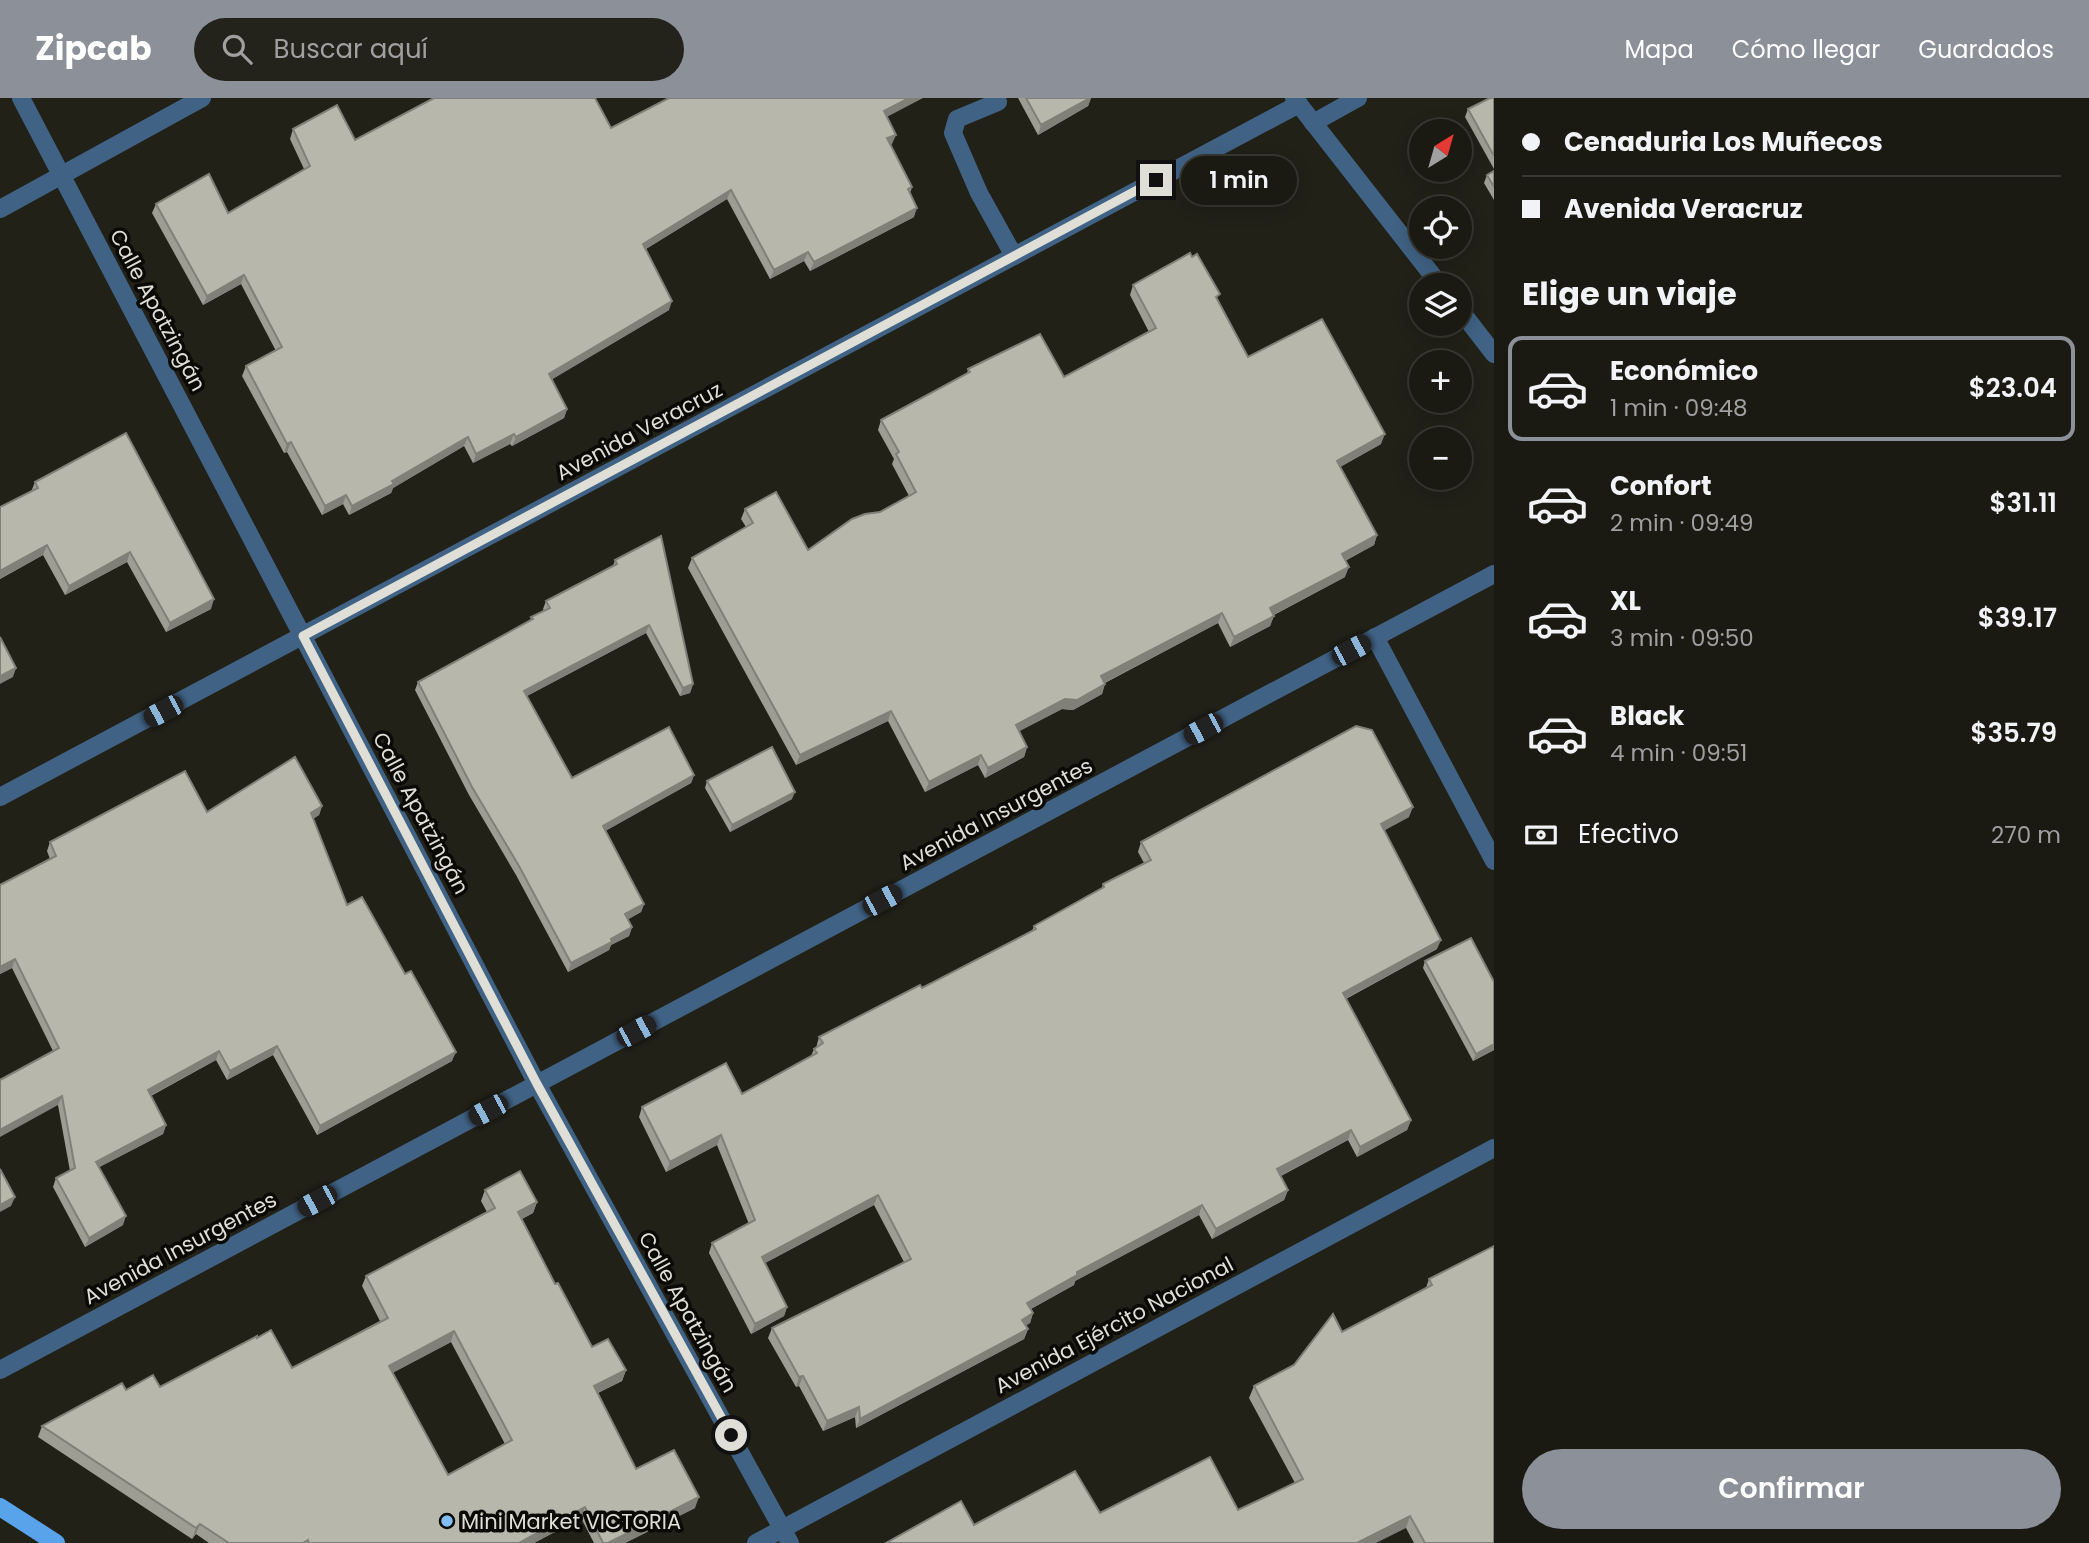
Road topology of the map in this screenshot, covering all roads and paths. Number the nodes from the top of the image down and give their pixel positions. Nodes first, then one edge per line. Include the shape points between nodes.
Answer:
1 (21, 98) edge
2 (202, 98) edge
3 (1358, 98) edge
4 (1296, 101) edge
5 (998, 102) dead end
6 (1313, 123) junction
7 (62, 176) junction
8 (0, 209) edge
9 (1014, 256) junction
10 (1431, 273) edge
11 (1472, 326) edge
12 (1494, 354) edge
13 (1494, 574) edge
14 (303, 636) junction
15 (1375, 637) junction
16 (0, 797) edge
17 (1494, 862) edge
18 (537, 1084) junction
19 (1494, 1148) edge
20 (0, 1370) edge
21 (0, 1507) edge
22 (786, 1536) edge
23 (56, 1543) edge
24 (757, 1543) edge

1 - 7 street, Calle Apatzingán
2 - 7 street
3 - 6 street
4 - 6 street
4 - 9 street, Avenida Veracruz
5 - 9 street via 957,118 953,133
6 - 10 street
7 - 8 street
7 - 14 street, Calle Apatzingán
9 - 14 street, Avenida Veracruz
11 - 12 street
13 - 15 street, Avenida Insurgentes
14 - 16 street, Avenida Veracruz
14 - 18 street, Calle Apatzingán
15 - 17 street
15 - 18 street, Avenida Insurgentes
18 - 20 street, Avenida Insurgentes
18 - 22 street, Calle Apatzingán
19 - 22 street, Avenida Ejército Nacional
21 - 23 main road
22 - 24 street, Avenida Ejército Nacional

